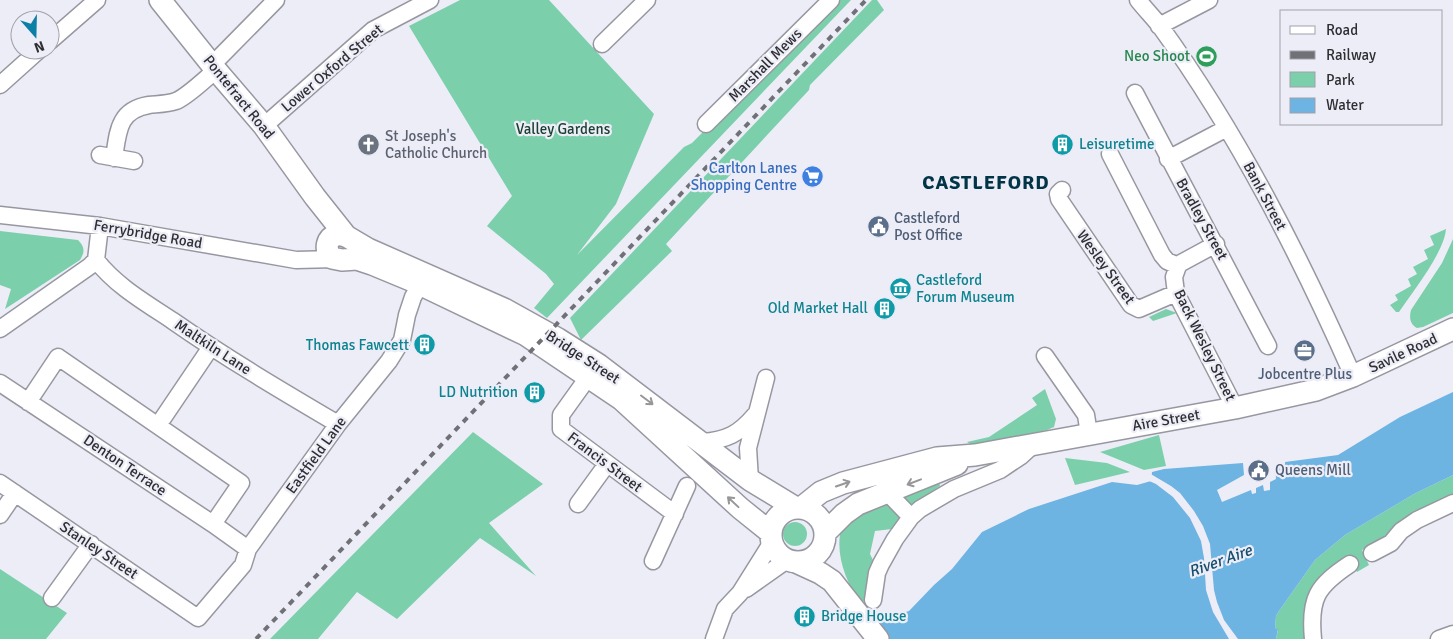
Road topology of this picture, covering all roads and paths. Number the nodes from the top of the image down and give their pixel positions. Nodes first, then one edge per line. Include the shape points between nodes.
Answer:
1 (97, 0) edge
2 (160, 0) edge
3 (276, 0) edge
4 (430, 0) edge
5 (647, 0) edge
6 (1138, 0) edge
7 (1209, 0) edge
8 (825, 2) edge
9 (1159, 26) junction
10 (60, 32) edge
11 (602, 44) dead end
12 (28, 60) edge
13 (214, 67) junction
14 (0, 85) edge
15 (1135, 93) dead end
16 (706, 124) dead end
17 (264, 126) junction
18 (1227, 128) junction
19 (1110, 154) dead end
20 (1168, 159) junction
21 (134, 161) dead end
22 (1062, 190) dead end
23 (0, 215) edge
24 (100, 226) junction
25 (1216, 244) junction
26 (339, 246) junction
27 (96, 260) junction
28 (1178, 266) junction
29 (423, 277) junction
30 (1176, 293) junction
31 (0, 329) edge
32 (1453, 330) edge
33 (1260, 340) dead end
34 (211, 347) junction
35 (1045, 356) dead end
36 (598, 374) junction
37 (1353, 376) junction
38 (766, 378) dead end
39 (0, 383) edge
40 (28, 402) junction
41 (758, 406) junction
42 (1235, 408) junction
43 (163, 418) dead end
44 (338, 424) junction
45 (1089, 434) junction
46 (702, 442) junction
47 (1034, 444) junction
48 (607, 464) junction
49 (948, 472) junction
50 (750, 480) junction
51 (0, 483) edge
52 (687, 486) dead end
53 (887, 492) junction
54 (15, 493) junction
55 (1453, 503) edge
56 (578, 504) dead end
57 (798, 508) junction
58 (674, 514) junction
59 (0, 515) edge
60 (911, 517) junction
61 (213, 524) junction
62 (771, 538) junction
63 (825, 538) junction
64 (91, 544) junction
65 (248, 550) junction
66 (1372, 553) dead end
67 (653, 561) dead end
68 (791, 561) junction
69 (1350, 564) dead end
70 (832, 581) junction
71 (740, 593) junction
72 (52, 598) dead end
73 (873, 600) dead end
74 (198, 618) joint
75 (874, 633) edge
76 (1453, 634) edge
77 (714, 639) edge
78 (1313, 639) edge
79 (1439, 639) edge

1 - 10 street
2 - 13 main road, Pontefract Road
3 - 13 street
4 - 17 street, Lower Oxford Street via 373,30
5 - 11 street
6 - 9 street, Bank Street
7 - 9 street
8 - 16 street, Marshall Mews
9 - 18 street, Bank Street
12 - 14 street
13 - 17 main road, Pontefract Road
13 - 21 street via 179,100 136,108 124,118 107,156
15 - 20 street, Bradley Street
17 - 26 main road, Pontefract Road via 315,197
18 - 20 street
18 - 37 street, Bank Street via 1318,298
19 - 28 street, Back Wesley Street via 1162,255
20 - 25 street, Bradley Street
22 - 30 street, Wesley Street via 1058,194 1059,200 1132,305 1139,309
23 - 24 street, Ferrybridge Road
24 - 26 street, Ferrybridge Road via 296,260
24 - 27 street
25 - 28 street
25 - 33 street, Bradley Street
26 - 29 main road, Bridge Street
27 - 31 street
27 - 34 street, Maltkiln Lane via 123,287
28 - 30 street, Back Wesley Street via 1174,277
29 - 36 main road, Bridge Street
29 - 36 main road, Bridge Street via 504,309 582,354
29 - 44 street, Eastfield Lane via 413,297 402,340 390,361
30 - 42 street, Back Wesley Street
32 - 37 main road, Savile Road
34 - 43 street
34 - 44 street, Maltkiln Lane
35 - 45 street via 1086,415
36 -> 46 main road, Bridge Street
36 - 48 street, Francis Street via 561,415 561,429
62 -> 36 main road, Bridge Street
37 - 42 main road, Aire Street via 1316,390
38 - 41 street
39 - 40 street, Denton Terrace
40 - 61 street, Denton Terrace
40 - 61 street via 58,357 242,483
41 - 46 street via 746,426 734,435 720,441
41 - 50 street via 748,448
42 - 45 main road, Aire Street
44 - 65 street, Eastfield Lane
45 - 47 main road, Aire Street
46 - 50 main road, Bridge Street
47 - 49 main road, Aire Street via 975,456
47 - 49 street via 1000,470
48 - 56 street
48 - 58 street, Francis Street
49 -> 53 main road, Aire Street
57 -> 49 main road, Aire Street via 821,492 843,483 903,466
49 - 60 street
50 - 57 main road, Bridge Street
51 - 54 street, Stanley Street
52 - 58 street
53 - 60 street
53 - 63 main road, Aire Street via 851,508
54 - 59 street
54 - 64 street, Stanley Street
55 - 66 street via 1417,520 1401,531 1392,543
57 - 62 main road via 780,514 774,521
57 - 63 main road via 819,518
58 - 67 street
60 - 73 street via 877,572
61 - 65 street, Denton Terrace
62 - 68 main road via 779,555
62 - 71 street
63 - 68 main road via 814,558
63 - 70 main road
64 - 72 street
64 - 74 street, Stanley Street
65 - 74 street, Eastfield Lane via 243,565
68 - 70 main road
68 - 71 street
69 - 78 street via 1320,589 1312,614
70 - 75 main road
71 - 77 street via 726,609
76 - 79 street

